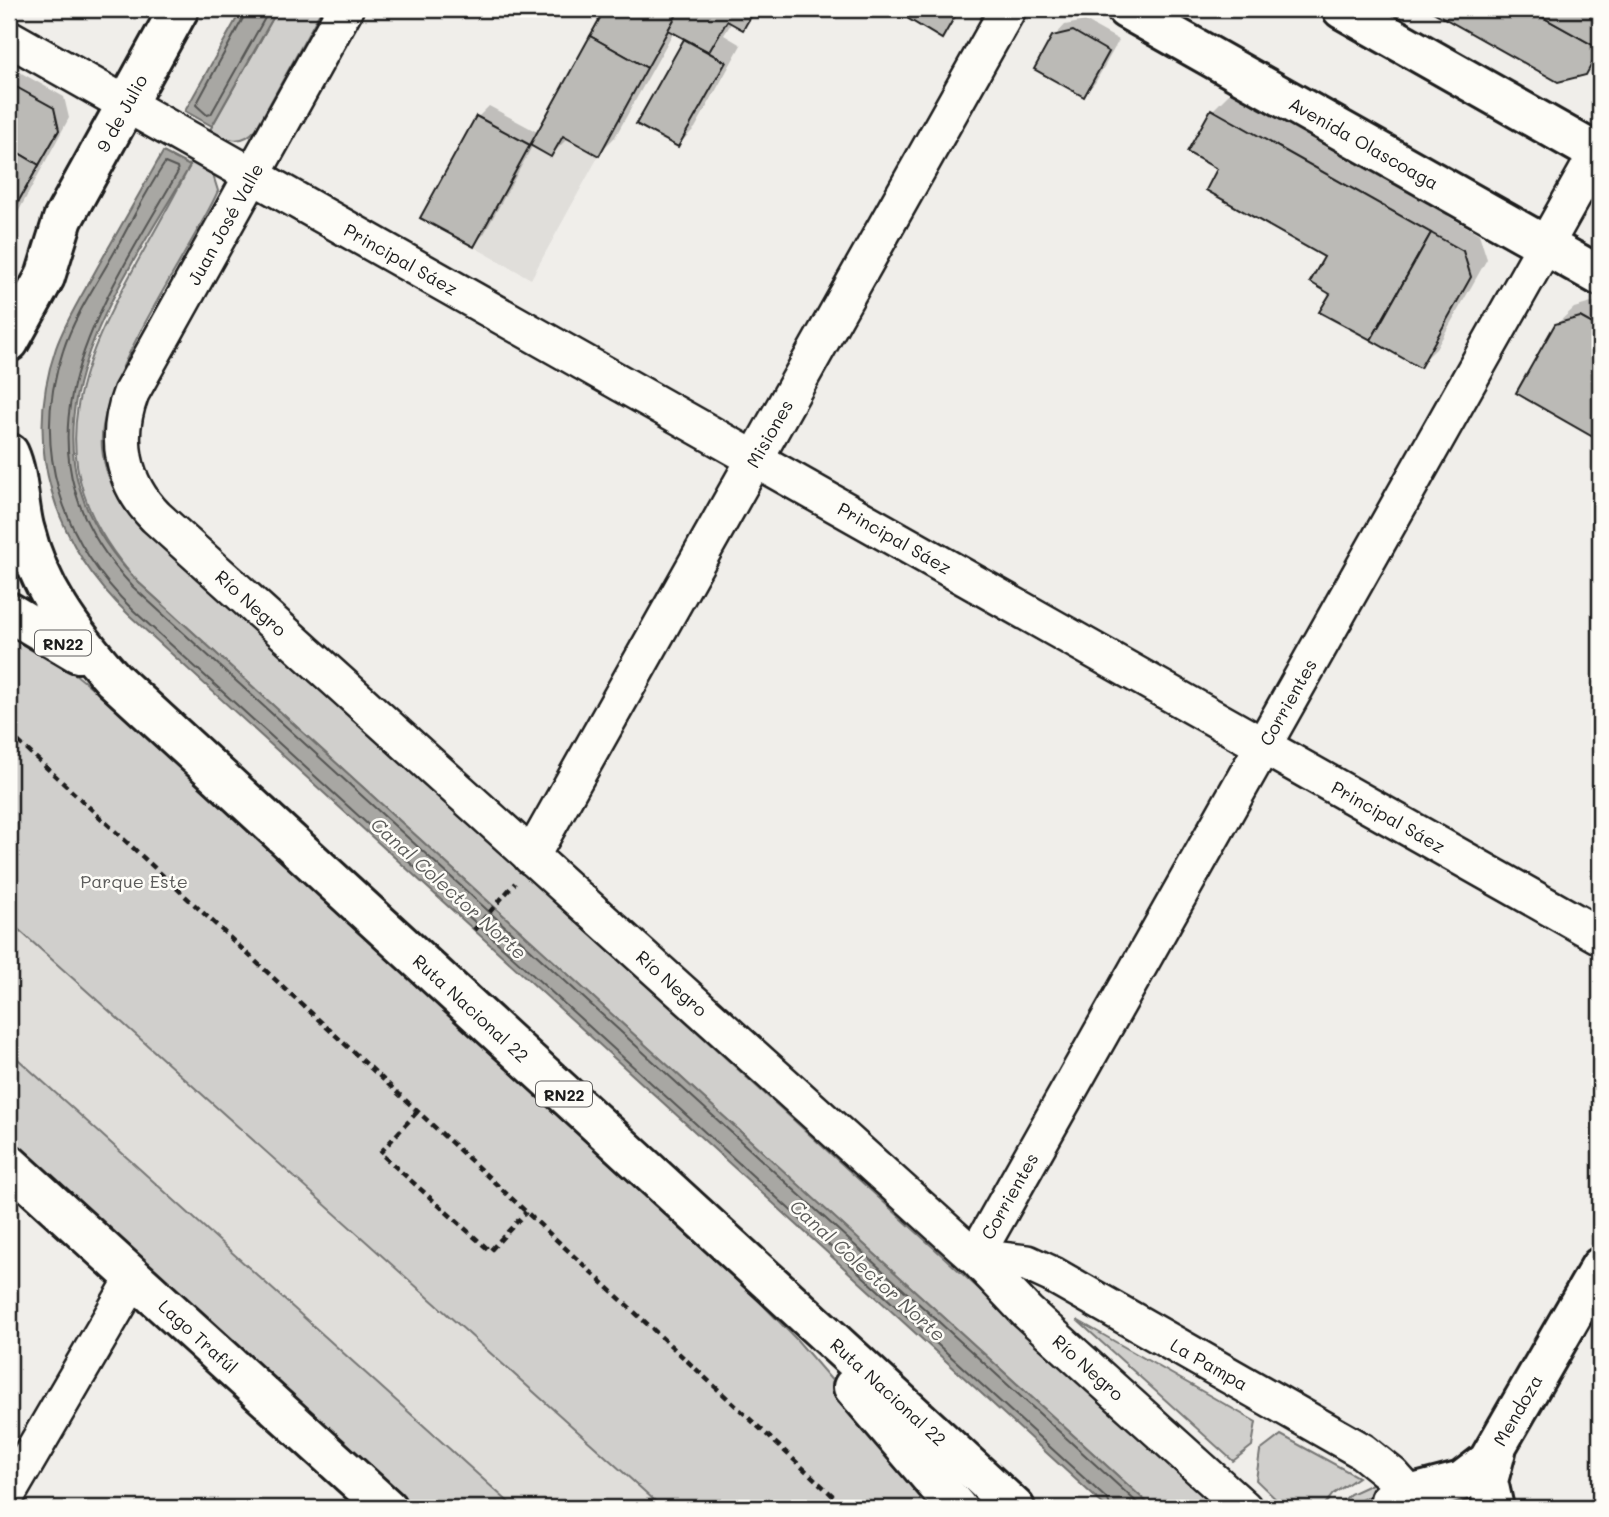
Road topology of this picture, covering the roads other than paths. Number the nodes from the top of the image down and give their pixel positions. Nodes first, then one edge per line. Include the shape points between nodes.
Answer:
1 (179, 9) edge
2 (345, 9) edge
3 (1008, 9) edge
4 (1126, 9) edge
5 (1342, 9) edge
6 (9, 38) edge
7 (126, 104) junction
8 (1599, 152) edge
9 (252, 175) junction
10 (63, 219) junction
11 (1545, 246) junction
12 (1600, 276) edge
13 (9, 287) edge
14 (9, 342) edge
15 (122, 445) joint
16 (755, 459) junction
17 (12, 468) edge
18 (9, 528) edge
19 (9, 612) edge
20 (113, 679) junction
21 (1263, 746) junction
22 (531, 857) junction
23 (1600, 936) edge
24 (9, 1164) edge
25 (737, 1253) junction
26 (975, 1257) junction
27 (1600, 1267) edge
28 (134, 1279) junction
29 (1496, 1451) junction
30 (9, 1492) edge
31 (1402, 1504) edge
32 (387, 1508) edge
33 (957, 1508) edge
34 (1015, 1508) edge
35 (1244, 1508) edge
36 (1494, 1508) edge

1 - 7 main road, 9 de Julio
2 - 9 street, Juan José Valle
3 - 16 street, Misiones
4 - 11 main road, Avenida Olascoaga
5 - 8 main road
6 - 7 street, Principal Sáez
7 - 9 street, Principal Sáez
7 - 10 main road, 9 de Julio
8 - 11 street, Corrientes
9 - 15 street, Juan José Valle via 134,386 124,417
9 - 16 street, Principal Sáez
10 - 13 main road, 9 de Julio
10 - 14 main road, 9 de Julio via 45,277
11 - 12 main road, Avenida Olascoaga
11 - 21 street, Corrientes
15 - 22 street, Río Negro via 131,484 151,512
16 - 21 street, Principal Sáez
16 - 22 street, Misiones
17 - 18 main road, Ruta Nacional 22 / RN22 via 16,501
17 - 20 main road, Ruta Nacional 22 / RN22 via 31,551 49,595 68,627
19 - 20 main road, Ruta Nacional 22 / RN22 via 47,632
20 - 25 main road, Ruta Nacional 22 / RN22
21 - 23 street, Principal Sáez
21 - 26 street, Corrientes
22 - 26 street, Río Negro
24 - 28 main road, Lago Trafúl
25 - 33 main road
25 - 34 main road, Ruta Nacional 22 / RN22
26 - 31 street, La Pampa via 1027,1263 1053,1275 1362,1451 1392,1475
26 - 35 street, Río Negro via 1027,1312
27 - 29 main road, Mendoza
28 - 30 street
28 - 32 main road, Lago Trafúl
29 - 31 main road, Mendoza via 1462,1481
29 - 36 main road via 1488,1481

